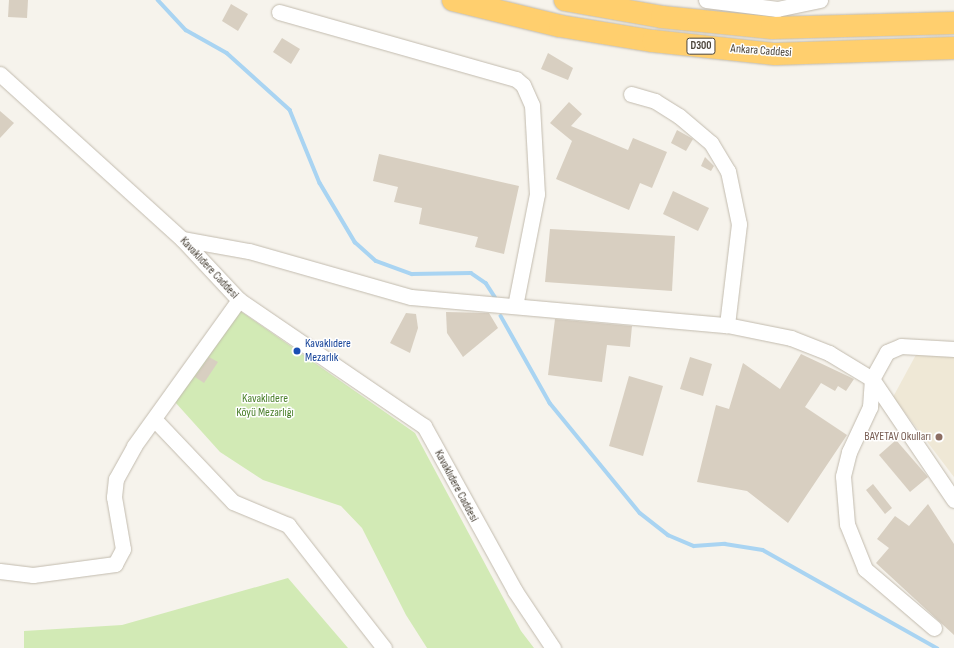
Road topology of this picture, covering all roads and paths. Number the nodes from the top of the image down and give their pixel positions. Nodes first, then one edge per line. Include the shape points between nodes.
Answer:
1 (453, 0) edge
2 (564, 0) edge
3 (706, 0) edge
4 (820, 0) edge
5 (279, 12) dead end
6 (954, 23) edge
7 (954, 48) edge
8 (0, 74) edge
9 (631, 94) dead end
10 (182, 239) junction
11 (239, 300) junction
12 (515, 306) junction
13 (727, 325) junction
14 (954, 348) edge
15 (872, 379) junction
16 (155, 420) junction
17 (954, 500) edge
18 (0, 571) edge
19 (934, 628) dead end
20 (384, 648) edge
21 (553, 648) edge

1 - 7 highway, Ankara Caddesi / D300 via 560,26 653,41 767,53
2 - 6 highway, Ankara Caddesi / D300 via 662,17 772,28
3 - 4 street via 776,9
5 - 12 street via 516,79 522,85 532,105 537,194
8 - 10 street, Kavaklıdere Caddesi
9 - 13 street via 655,100 679,116 711,143 728,171 739,224
10 - 11 street, Kavaklıdere Caddesi
10 - 12 street via 249,252 411,297
11 - 16 street
11 - 21 street, Kavaklıdere Caddesi via 408,412 424,426 511,584
12 - 13 street
13 - 15 street via 791,338 828,353
14 - 15 street via 894,347 887,352
15 - 17 street
15 - 19 street via 870,407 849,452 843,476 847,524 866,569
16 - 18 street via 116,479 114,497 123,549 115,564 33,575
16 - 20 street via 232,502 288,525

